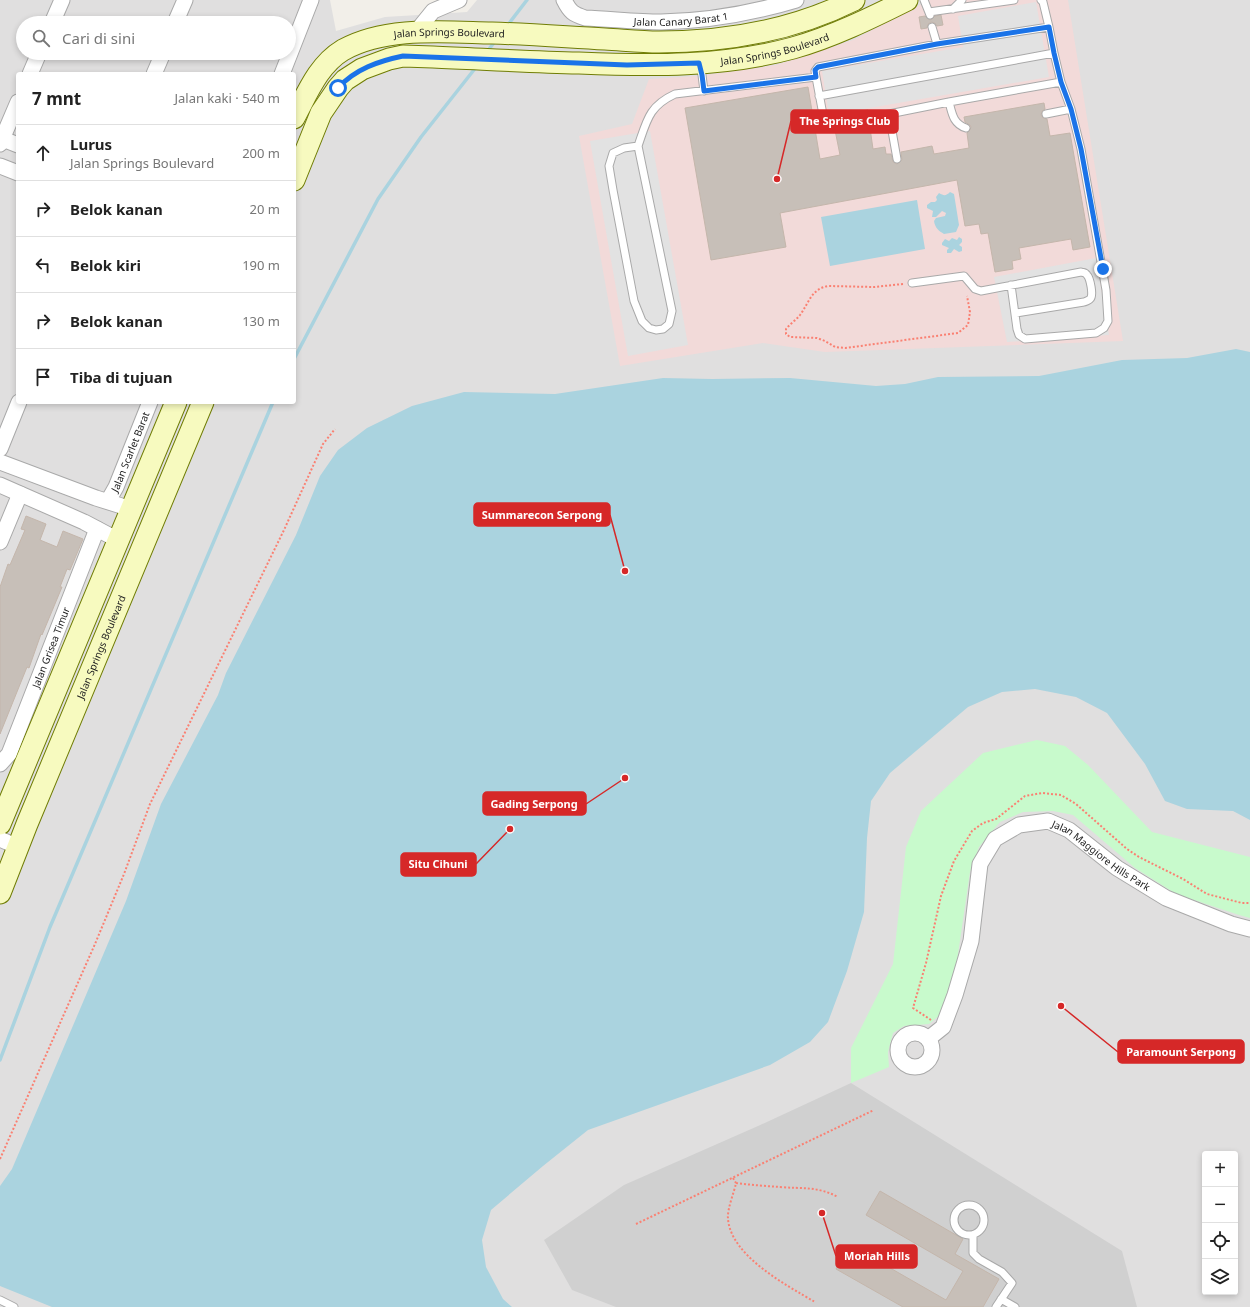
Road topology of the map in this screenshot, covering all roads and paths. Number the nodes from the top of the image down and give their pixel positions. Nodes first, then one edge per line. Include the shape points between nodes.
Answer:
1 (62, 0) edge
2 (185, 0) edge
3 (311, 0) edge
4 (459, 0) edge
5 (796, 0) edge
6 (907, 0) edge
7 (924, 0) edge
8 (962, 0) edge
9 (1014, 0) edge
10 (1041, 0) edge
11 (846, 2) edge
12 (566, 3) edge
13 (953, 9) junction
14 (55, 16) edge
15 (178, 16) edge
16 (932, 27) dead end
17 (1049, 27) junction
18 (416, 32) junction
19 (296, 38) edge
20 (937, 44) junction
21 (1054, 53) junction
22 (36, 60) edge
23 (160, 60) edge
24 (287, 60) edge
25 (699, 63) junction
26 (31, 72) edge
27 (155, 72) edge
28 (283, 72) edge
29 (816, 77) junction
30 (1061, 82) junction
31 (704, 91) junction
32 (818, 96) junction
33 (949, 102) junction
34 (16, 106) edge
35 (1071, 109) junction
36 (296, 114) edge
37 (888, 114) junction
38 (1046, 114) dead end
39 (869, 118) dead end
40 (834, 125) dead end
41 (966, 128) dead end
42 (1, 140) edge
43 (16, 144) edge
44 (638, 146) junction
45 (897, 159) dead end
46 (0, 166) edge
47 (16, 172) edge
48 (296, 175) edge
49 (964, 276) junction
50 (912, 283) joint
51 (1011, 285) junction
52 (1016, 313) junction
53 (18, 404) edge
54 (149, 404) edge
55 (175, 404) edge
56 (202, 404) edge
57 (335, 429) dead end
58 (0, 449) edge
59 (0, 462) edge
60 (0, 485) edge
61 (20, 494) junction
62 (108, 501) junction
63 (131, 509) junction
64 (97, 529) junction
65 (118, 540) junction
66 (0, 542) edge
67 (0, 764) edge
68 (1, 818) edge
69 (27, 824) junction
70 (9, 843) edge
71 (0, 893) edge
72 (1250, 903) edge
73 (1250, 929) edge
74 (943, 1027) junction
75 (928, 1039) dead end
76 (874, 1110) dead end
77 (0, 1159) edge
78 (733, 1178) junction
79 (736, 1183) junction
80 (838, 1197) dead end
81 (636, 1224) dead end
82 (973, 1235) junction
83 (1001, 1299) junction
84 (0, 1300) edge
85 (815, 1302) dead end
86 (14, 1307) edge
87 (996, 1307) edge
88 (1015, 1307) edge

1 - 14 street
2 - 15 street
3 - 19 street
4 - 18 street via 433,11
5 - 12 street, Jalan Canary Barat 1 via 720,17 661,22 585,18 574,14
6 - 25 main road, Jalan Springs Boulevard via 835,33 794,48
7 - 13 lane via 930,14
8 - 13 lane
9 - 13 lane
10 - 17 lane
11 - 18 main road, Jalan Springs Boulevard via 785,27 716,39 659,42 534,34
16 - 20 lane
17 - 20 lane
17 - 21 lane
18 - 36 main road, Jalan Springs Boulevard via 392,34 343,50 317,75
20 - 29 lane via 818,67 815,70
21 - 30 lane
21 - 32 lane
22 - 26 street
23 - 27 street
24 - 28 street
25 - 31 lane
25 - 48 main road, Jalan Springs Boulevard via 627,65 403,56 389,59 362,69 338,88 321,113
29 - 31 lane
29 - 32 lane
30 - 33 lane
30 - 35 lane
31 - 44 lane via 676,94 664,99 653,109
32 - 40 lane via 826,124
33 - 37 lane
33 - 41 lane via 957,124
34 - 42 street
35 - 38 lane
35 - 52 lane via 1103,269 1108,321 1096,334 1025,339 1019,335
37 - 39 lane
37 - 45 lane
42 - 43 street
44 - 44 lane via 672,311 669,324 663,329 656,330 648,328 642,321 634,301 609,166 613,153
46 - 47 street
49 - 50 lane
49 - 50 path via 970,312 968,325 958,333 845,348 835,347 817,338 790,337 786,334 786,329 799,317 820,287 874,287
49 - 51 lane via 978,290
51 - 52 lane
51 - 52 lane via 1081,272 1090,280 1090,300
53 - 58 street
54 - 62 street, Jalan Scarlet Barat
55 - 63 main road
56 - 69 main road, Jalan Springs Boulevard
57 - 77 path via 323,444 284,530 150,804 95,944
59 - 62 street
60 - 61 street
61 - 64 street
61 - 66 street
62 - 63 street
63 - 65 main road
64 - 65 street
64 - 67 street, Jalan Grisea Timur via 9,754
65 - 68 main road
68 - 69 street
69 - 70 main road, Jalan Springs Boulevard
70 - 71 main road, Jalan Springs Boulevard
72 - 74 path via 1207,894 1139,857 1076,804 1061,795 1042,792 1025,796 996,819 983,823 972,831 954,861 941,896 926,963 912,1008
73 - 74 street, Jalan Maggiore Hills Park via 1166,898 1117,868 1069,830 1048,822 1019,825 995,839 980,864 971,941
74 - 75 street
76 - 78 path
78 - 79 path
78 - 81 path
79 - 80 path via 781,1188 806,1187 827,1191
79 - 85 path via 728,1217 730,1229 740,1247 784,1284
82 - 82 lane via 962,1234 955,1226 955,1215 961,1207 971,1205 981,1210 985,1219 982,1229
82 - 83 lane via 973,1253 1002,1272 1012,1283
83 - 87 lane
83 - 88 lane
84 - 86 lane

